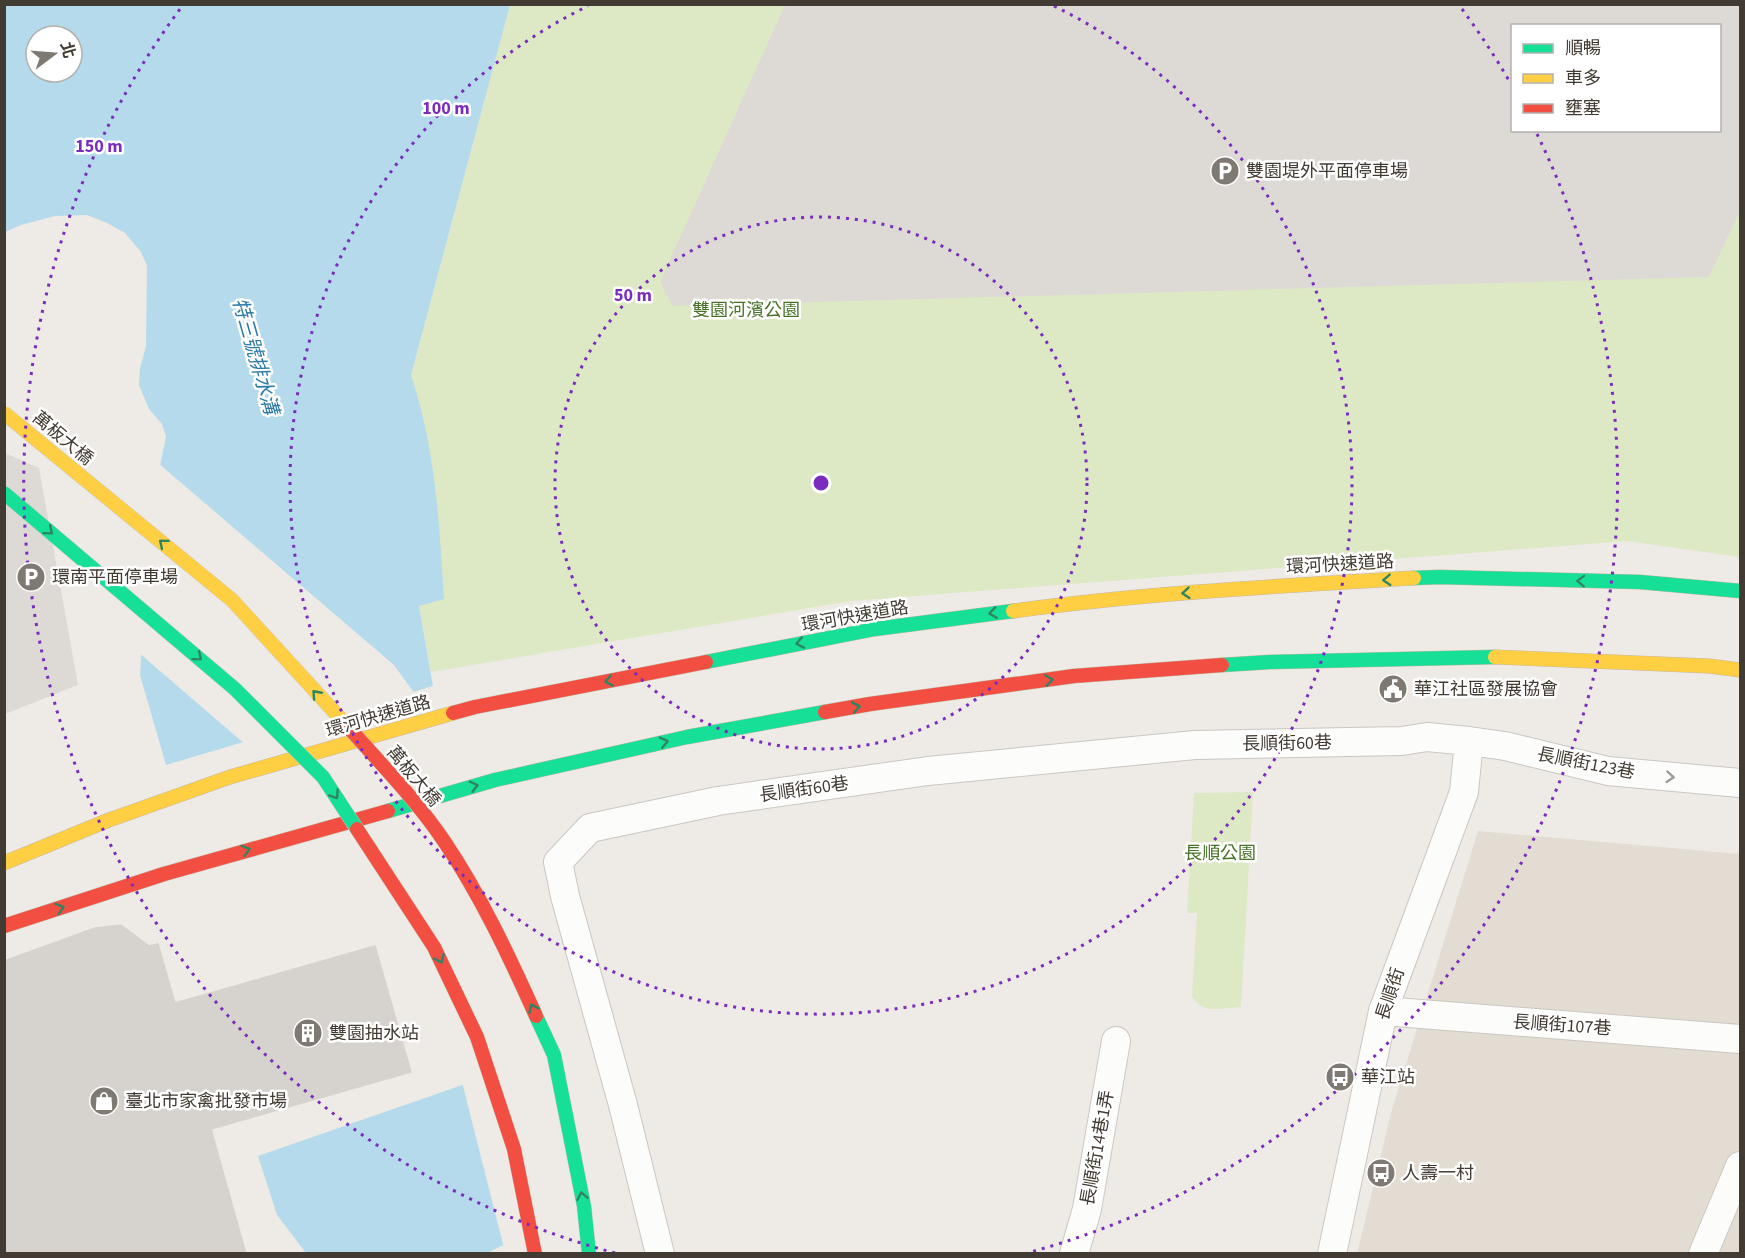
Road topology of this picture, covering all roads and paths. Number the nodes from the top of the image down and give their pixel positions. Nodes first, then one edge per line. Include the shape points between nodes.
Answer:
1 (4, 413) edge
2 (4, 493) edge
3 (1740, 579) edge
4 (1640, 582) junction
5 (1740, 591) edge
6 (1740, 670) edge
7 (1469, 741) junction
8 (1740, 783) edge
9 (109, 820) junction
10 (4, 863) edge
11 (4, 874) edge
12 (4, 926) edge
13 (1383, 1011) junction
14 (1740, 1039) edge
15 (1116, 1041) dead end
16 (1740, 1166) edge
17 (535, 1254) edge
18 (589, 1254) edge
19 (660, 1254) edge
20 (1074, 1254) edge
21 (1332, 1254) edge
22 (1703, 1254) edge

18 -> 1 main road, 萬板大橋, bridge via 584,1206 554,1055 502,940 444,841 399,783 232,600
2 -> 17 main road, bridge via 235,689 323,777 434,947 477,1037 514,1149
3 - 4 main road
4 - 5 main road, 環河快速道路
4 -> 9 main road, 環河快速道路, bridge via 1439,577 1245,588 1063,604 875,628 475,707 230,777
12 -> 6 main road, bridge via 164,874 495,780 687,737 870,704 1074,676 1270,662 1491,657
7 -> 8 street, 長順街123巷 via 1608,771
7 - 13 street, 長順街 via 1464,792
7 - 19 street, 長順街60巷 via 1426,737 1402,741 1195,745 928,771 718,801 590,828 558,861
9 - 10 main road, 環河快速道路
9 - 11 main road
13 - 14 street, 長順街107巷
13 - 21 street, 長順街
15 - 20 street, 長順街14巷1弄 via 1087,1209
16 - 22 street

